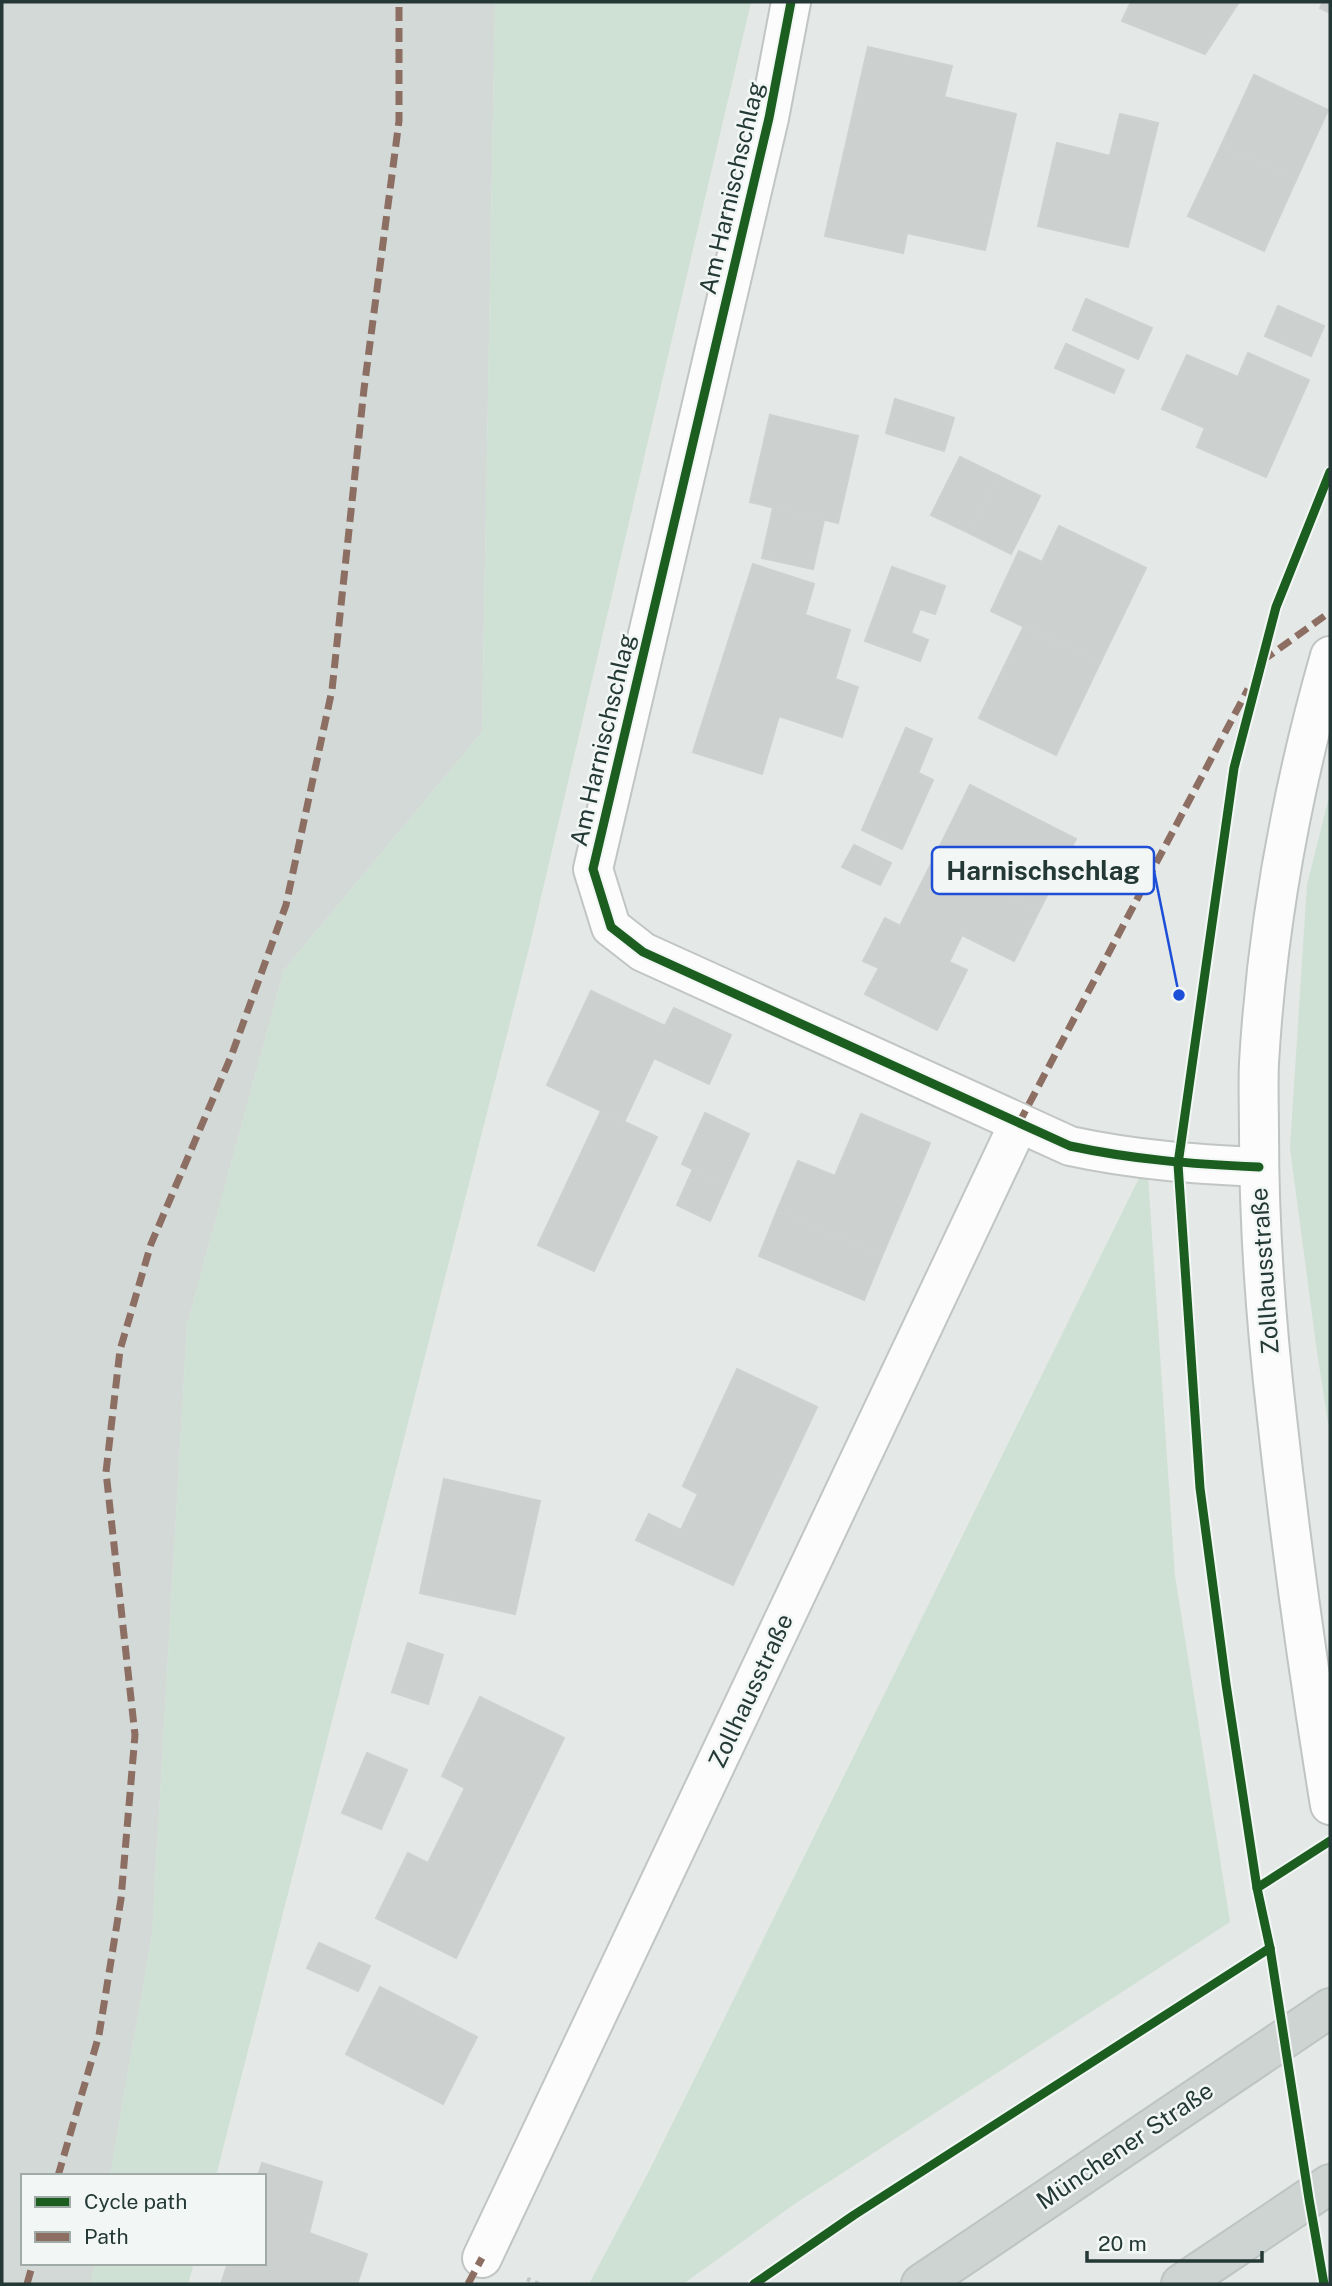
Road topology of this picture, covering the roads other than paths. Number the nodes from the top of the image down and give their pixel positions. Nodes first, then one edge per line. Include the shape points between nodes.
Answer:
1 (791, 2) edge
2 (1330, 656) edge
3 (1019, 1123) junction
4 (1259, 1167) junction
5 (1330, 1805) edge
6 (1330, 2008) edge
7 (1330, 2184) edge
8 (482, 2258) dead end
9 (921, 2284) edge
10 (1181, 2284) edge

1 - 3 street, Am Harnischschlag via 769,118 593,869 611,927 643,952
2 - 4 street, Zollhausstraße via 1295,793 1270,937 1259,1066
3 - 4 street, Am Harnischschlag via 1070,1146 1118,1156
3 - 8 street, Zollhausstraße
4 - 5 street, Zollhausstraße via 1268,1335 1282,1470
6 - 9 main road, Münchener Straße
7 - 10 main road

